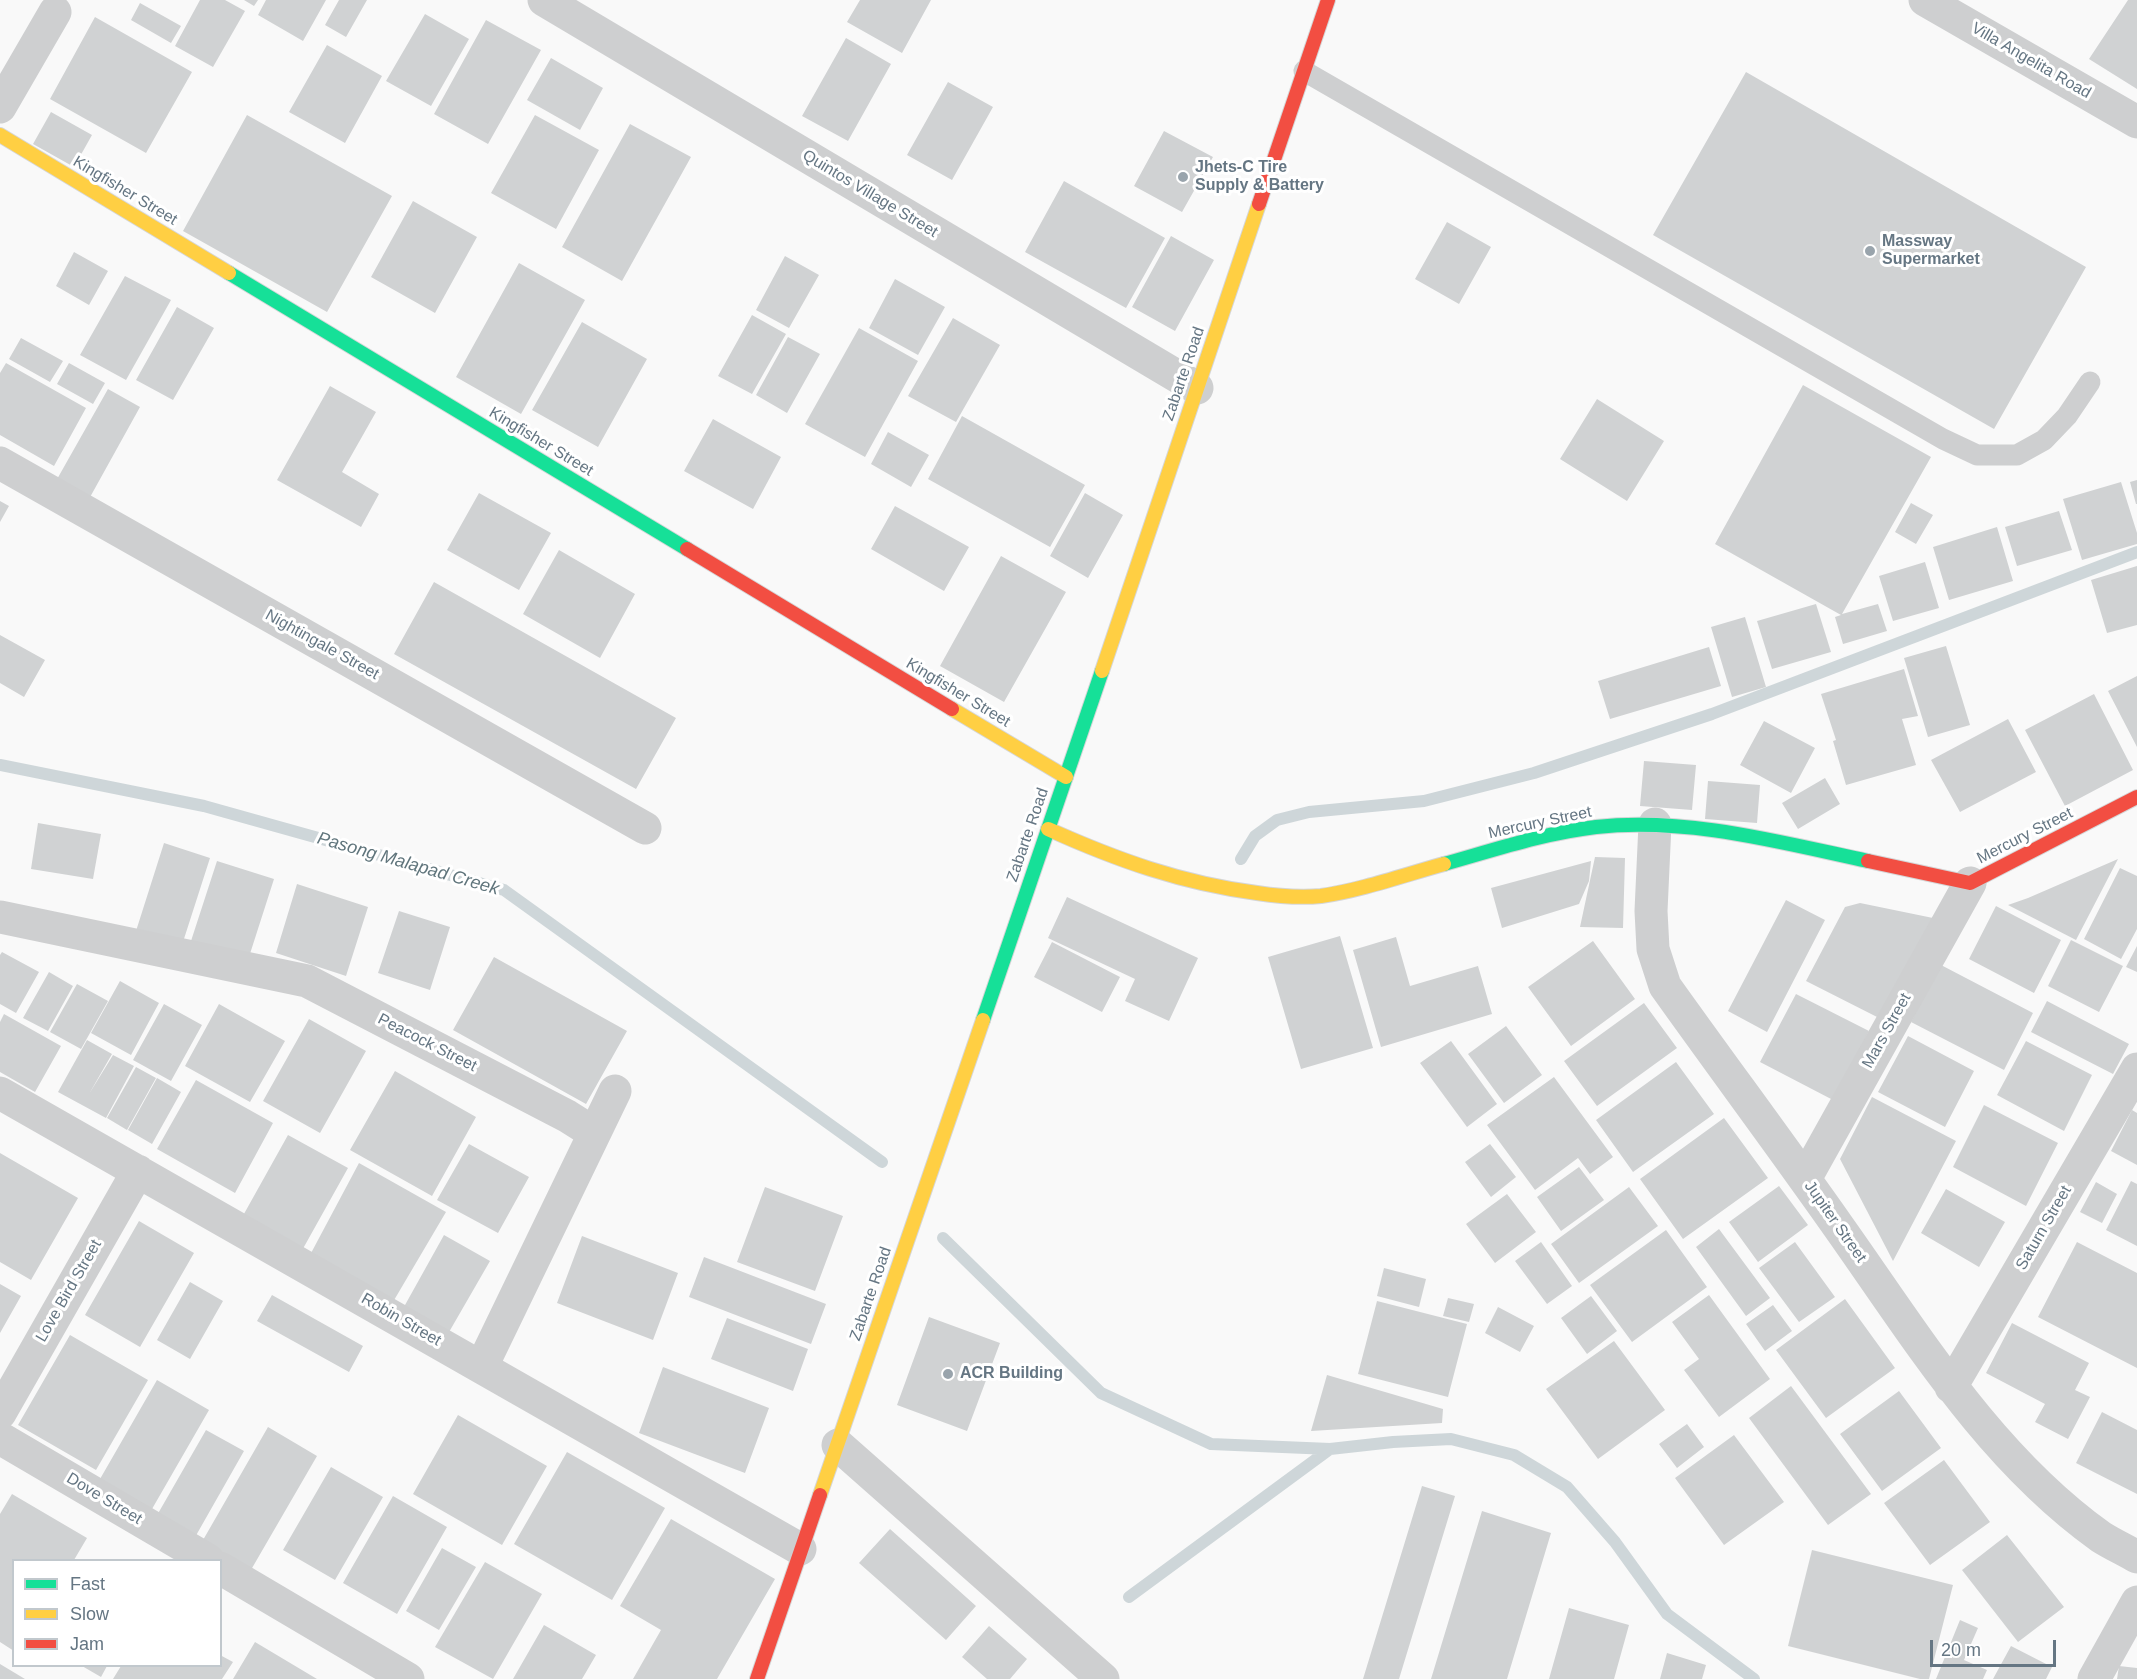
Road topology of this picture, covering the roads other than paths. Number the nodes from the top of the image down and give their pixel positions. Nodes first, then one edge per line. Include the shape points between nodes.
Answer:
1 (544, 0) edge
2 (1328, 0) edge
3 (1925, 0) edge
4 (55, 12) dead end
5 (1304, 71) junction
6 (0, 106) edge
7 (2137, 122) edge
8 (0, 135) edge
9 (2090, 382) dead end
10 (1197, 388) junction
11 (0, 463) edge
12 (1066, 777) junction
13 (2137, 797) edge
14 (1655, 824) junction
15 (645, 828) dead end
16 (1048, 829) junction
17 (1970, 883) junction
18 (0, 917) edge
19 (2137, 1069) edge
20 (615, 1091) dead end
21 (0, 1093) edge
22 (594, 1133) junction
23 (138, 1171) junction
24 (1805, 1179) junction
25 (482, 1366) junction
26 (1951, 1387) junction
27 (0, 1413) edge
28 (0, 1438) edge
29 (838, 1445) junction
30 (800, 1549) junction
31 (2137, 1557) edge
32 (205, 1559) edge
33 (222, 1569) edge
34 (2137, 1602) edge
35 (373, 1670) edge
36 (408, 1679) edge
37 (757, 1679) edge
38 (1103, 1679) edge
39 (2094, 1679) edge

1 - 10 street, Quintos Village Street
2 - 5 street, Zabarte Road
3 - 7 street, Villa Angelita Road
4 - 6 street
5 - 9 lane via 1977,455 2017,455 2044,440 2067,416
5 - 10 street, Zabarte Road
8 - 12 street, Kingfisher Street
10 - 12 street, Zabarte Road
11 - 15 street, Nightingale Street
12 - 16 street, Zabarte Road
13 - 17 street, Mercury Street
14 - 16 street, Mercury Street via 1596,827 1545,836 1319,896 1272,896 1172,877
14 - 17 street, Mercury Street via 1780,843
14 - 24 street, Jupiter Street via 1653,949 1665,986
16 - 29 street, Zabarte Road
17 - 24 street, Mars Street
18 - 22 street, Peacock Street via 307,981
19 - 26 street, Saturn Street
20 - 22 street
21 - 23 street, Robin Street
22 - 25 street
23 - 25 street, Robin Street
23 - 27 street, Love Bird Street
24 - 26 street, Jupiter Street
25 - 30 street, Robin Street
26 - 31 street, Jupiter Street via 2006,1452 2060,1505 2103,1538
28 - 32 street, Dove Street
29 - 30 street, Zabarte Road
29 - 38 street
30 - 37 street, Zabarte Road
33 - 35 street
34 - 39 street
35 - 36 street

